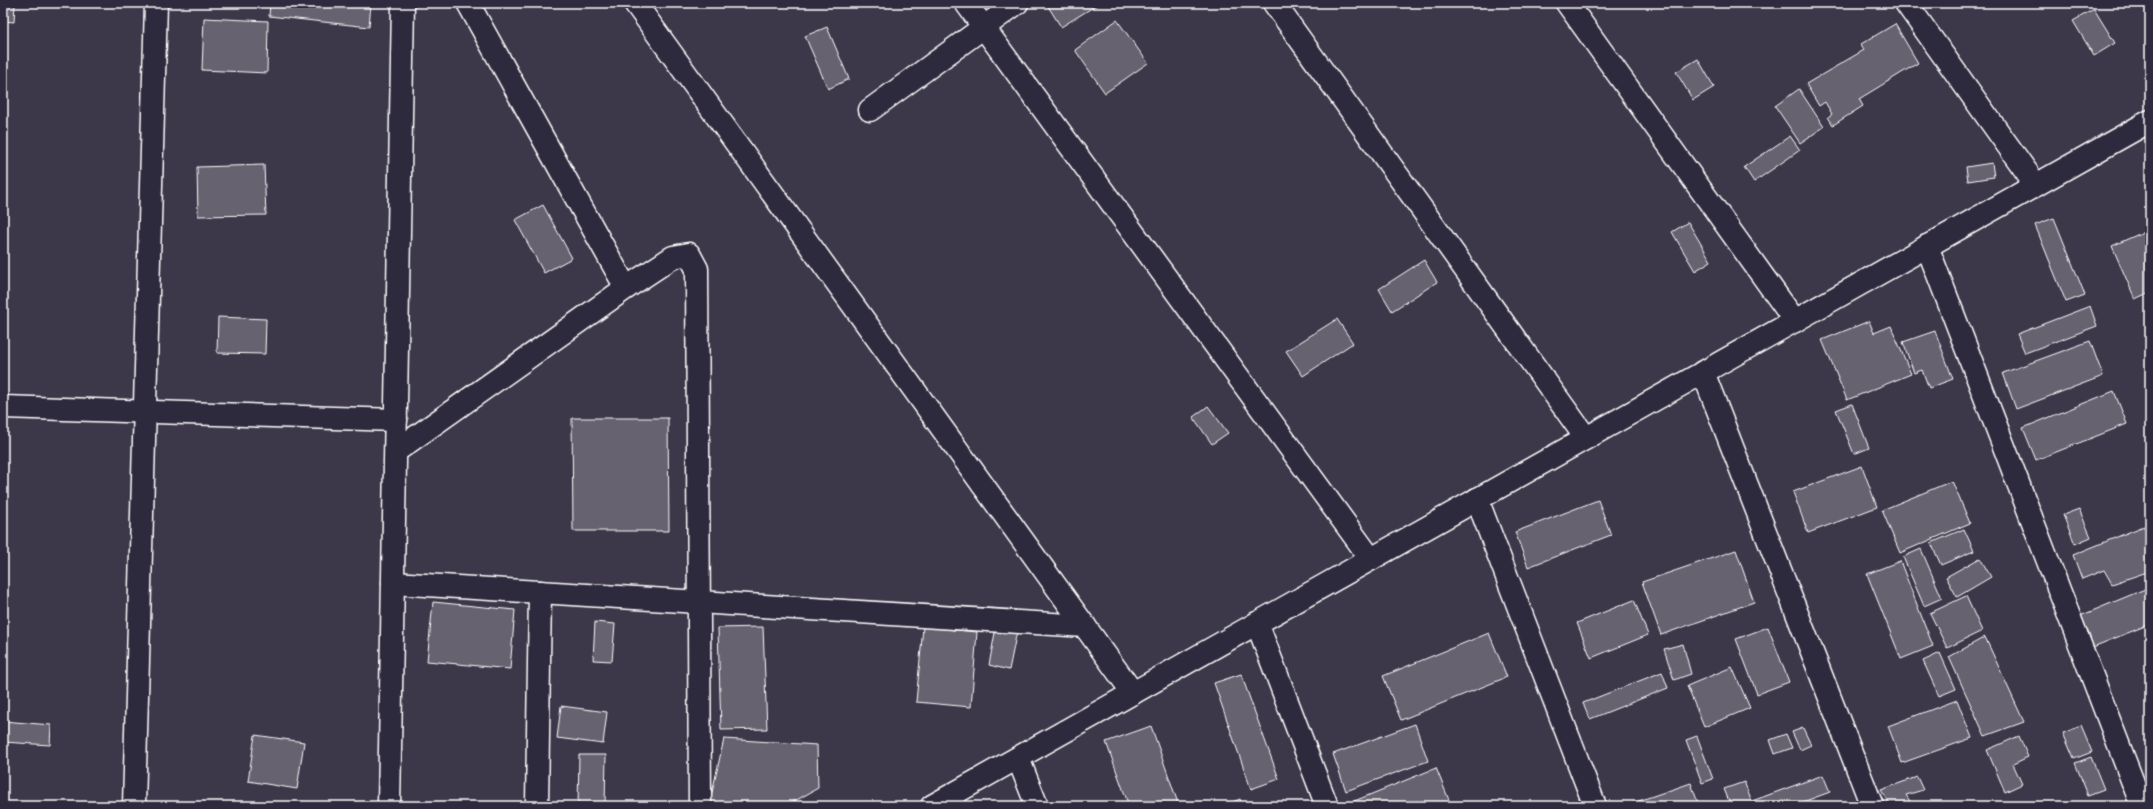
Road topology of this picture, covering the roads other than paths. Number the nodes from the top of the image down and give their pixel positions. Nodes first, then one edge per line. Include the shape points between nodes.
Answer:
1 (156, 3) edge
2 (403, 3) edge
3 (468, 3) edge
4 (634, 3) edge
5 (966, 3) edge
6 (1018, 3) edge
7 (1274, 3) edge
8 (1567, 3) edge
9 (1906, 3) edge
10 (984, 27) junction
11 (870, 110) dead end
12 (2150, 121) edge
13 (2036, 185) junction
14 (1927, 246) junction
15 (626, 288) junction
16 (1795, 321) junction
17 (1703, 372) junction
18 (3, 407) edge
19 (145, 412) junction
20 (396, 420) junction
21 (1586, 438) junction
22 (396, 452) junction
23 (1477, 499) junction
24 (1371, 559) junction
25 (393, 583) junction
26 (540, 592) junction
27 (699, 602) junction
28 (1257, 623) junction
29 (1085, 626) junction
30 (1133, 693) junction
31 (1018, 758) junction
32 (134, 806) edge
33 (389, 806) edge
34 (537, 806) edge
35 (700, 806) edge
36 (932, 806) edge
37 (1037, 806) edge
38 (1327, 806) edge
39 (1595, 806) edge
40 (1872, 806) edge
41 (2142, 806) edge

1 - 19 street
2 - 20 street
3 - 15 street
4 - 29 street
5 - 10 street
6 - 10 street
7 - 21 street
8 - 16 street
9 - 13 street
10 - 11 street
10 - 24 street
12 - 13 street
13 - 14 street
14 - 16 street
14 - 41 street
15 - 22 street
15 - 27 street via 673,257 689,254 697,269
16 - 17 street
17 - 21 street
17 - 40 street
18 - 19 street
19 - 20 street
19 - 32 street
20 - 22 street
21 - 23 street
22 - 25 street
23 - 24 street
23 - 39 street
24 - 28 street
25 - 26 street
25 - 33 street
26 - 27 street
26 - 34 street
27 - 29 street
27 - 35 street
28 - 30 street
28 - 38 street
29 - 30 street
30 - 31 street
31 - 36 street
31 - 37 street

